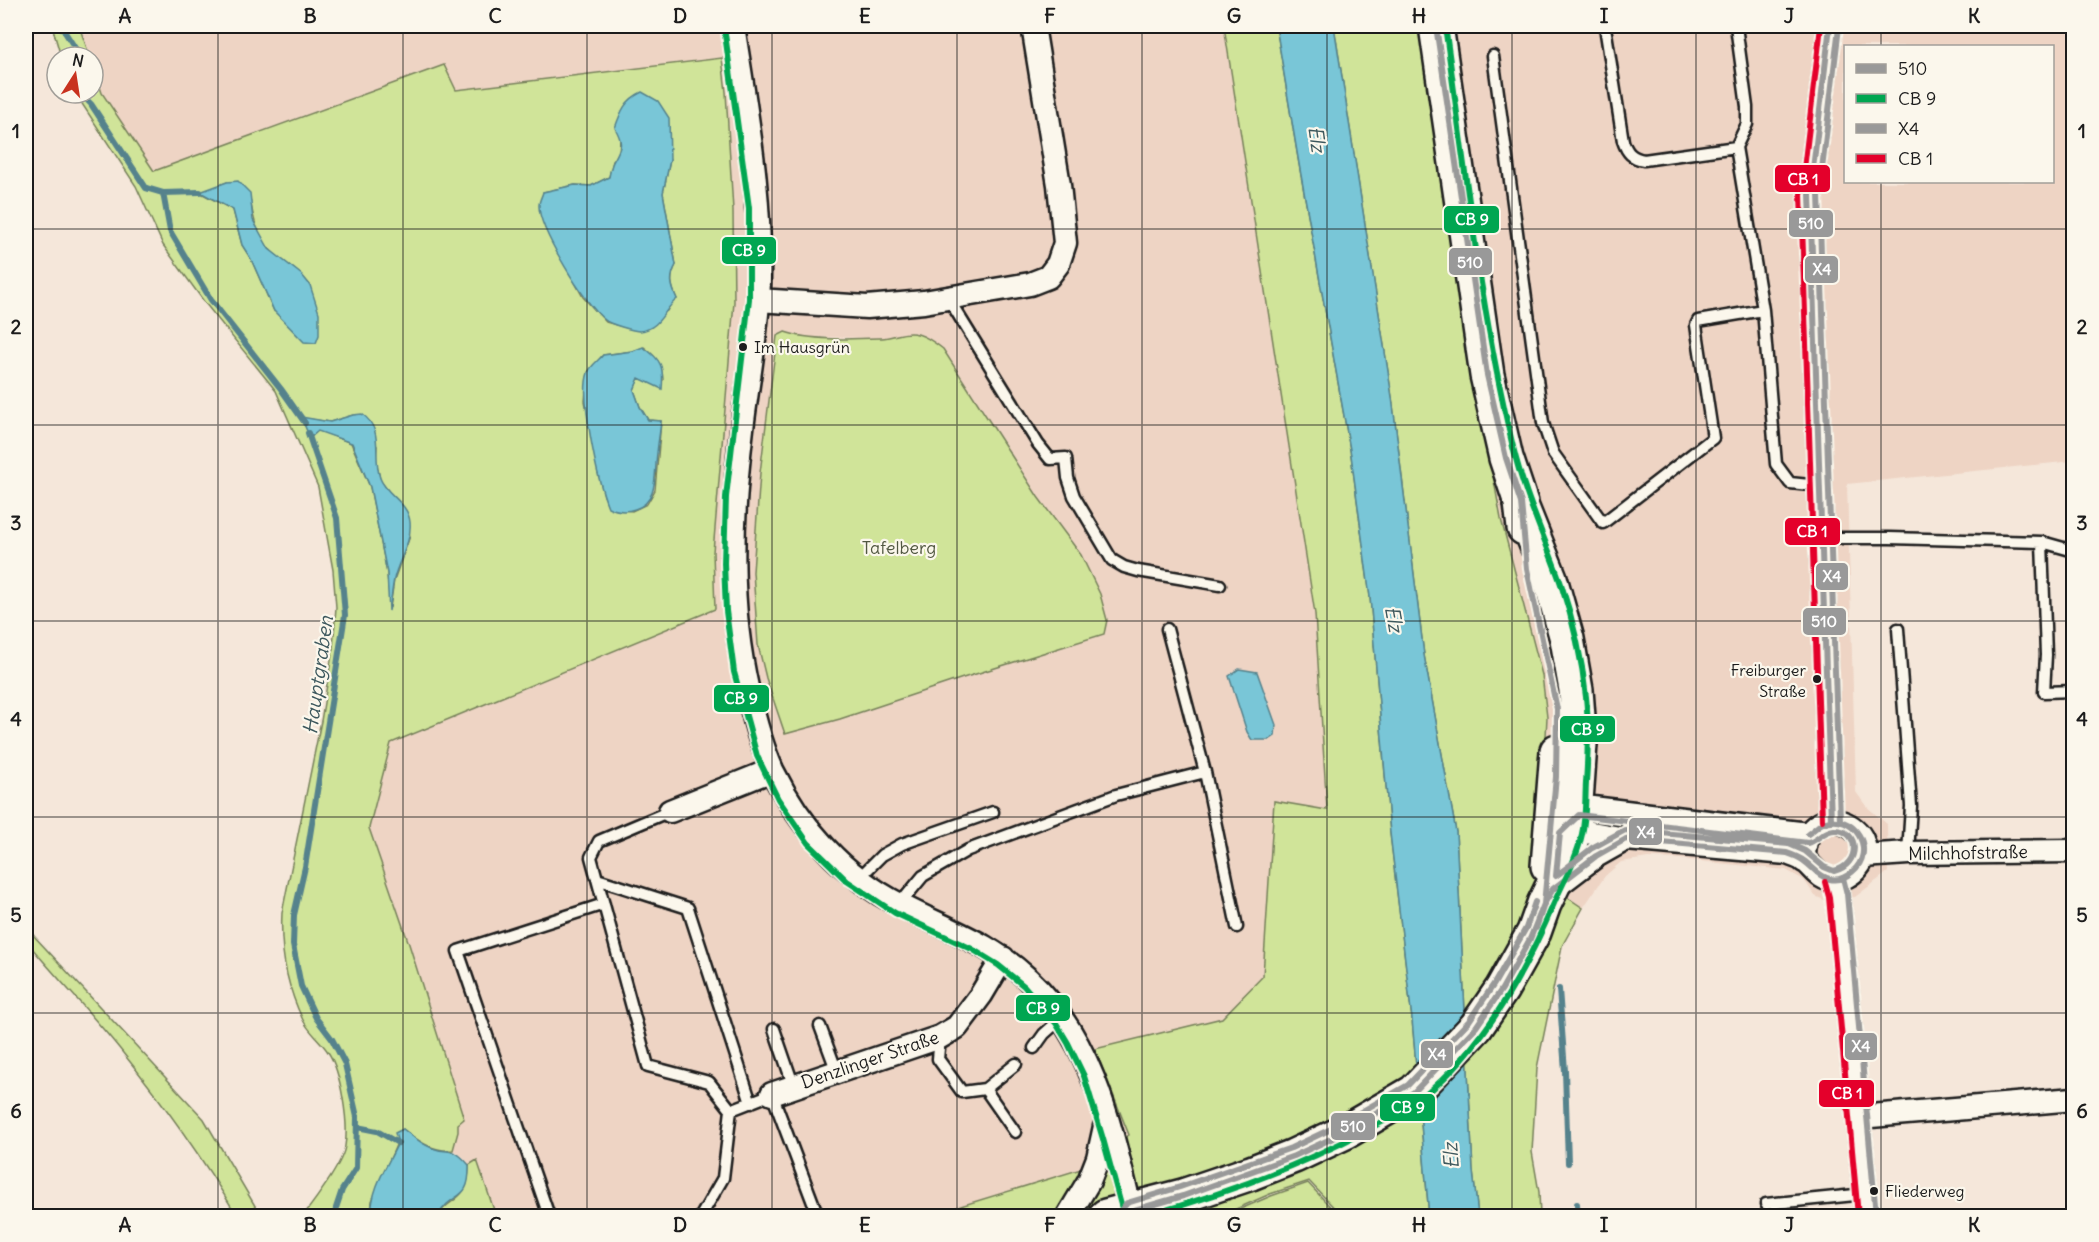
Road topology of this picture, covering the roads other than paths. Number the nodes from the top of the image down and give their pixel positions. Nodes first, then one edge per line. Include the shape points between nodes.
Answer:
1 (733, 26) edge
2 (1033, 26) edge
3 (1436, 26) edge
4 (1736, 26) edge
5 (1830, 26) edge
6 (1606, 33) dead end
7 (1493, 56) dead end
8 (1736, 147) junction
9 (948, 298) junction
10 (758, 300) junction
11 (1763, 310) junction
12 (1820, 486) junction
13 (1822, 538) junction
14 (2042, 543) junction
15 (2073, 551) edge
16 (1220, 585) dead end
17 (1167, 629) dead end
18 (1898, 629) dead end
19 (2073, 691) edge
20 (772, 770) junction
21 (1205, 772) junction
22 (1565, 806) junction
23 (670, 811) joint
24 (993, 812) dead end
25 (1831, 820) junction
26 (1808, 834) junction
27 (1626, 839) junction
28 (2073, 851) edge
29 (1908, 853) junction
30 (1863, 856) junction
31 (1804, 861) junction
32 (597, 879) junction
33 (858, 879) junction
34 (1834, 880) junction
35 (1549, 896) junction
36 (604, 904) junction
37 (899, 905) junction
38 (1237, 927) dead end
39 (1003, 958) junction
40 (1062, 1018) junction
41 (820, 1026) dead end
42 (774, 1029) dead end
43 (940, 1037) junction
44 (1034, 1048) dead end
45 (1016, 1064) dead end
46 (837, 1072) junction
47 (794, 1087) junction
48 (985, 1089) junction
49 (772, 1094) junction
50 (2073, 1100) edge
51 (751, 1103) junction
52 (731, 1110) junction
53 (1859, 1117) junction
54 (1106, 1120) junction
55 (1015, 1132) dead end
56 (1865, 1194) junction
57 (1766, 1204) dead end
58 (1118, 1214) edge
59 (549, 1216) edge
60 (700, 1216) edge
61 (818, 1216) edge
62 (1068, 1216) edge
63 (1867, 1216) edge

1 - 10 street via 758,207
2 - 9 street via 1065,243 1058,264 1048,277 1030,284
3 - 22 main road via 1487,375 1506,458 1550,578 1576,690
4 - 8 lane via 1748,124
5 - 12 street via 1810,194
6 - 8 lane via 1623,141 1626,151 1635,159
7 - 11 lane via 1543,423 1553,453 1604,523 1713,438 1698,321
8 - 11 lane
9 - 10 street via 867,307
9 - 16 lane via 1038,444 1050,459 1066,458 1074,496 1112,560 1137,571
10 - 20 street via 735,497 734,582 743,670
11 - 12 lane via 1776,464 1790,483
12 - 13 street
13 - 14 lane
13 - 25 street
14 - 15 lane
14 - 19 lane via 2044,692
17 - 21 lane
18 - 29 lane via 1911,806
20 - 23 street
20 - 33 street via 815,838
21 - 37 lane via 1116,795 969,850 923,876
21 - 38 lane
22 - 26 street
22 - 27 street
22 - 35 main road via 1566,856
23 - 32 lane via 599,841 591,857
24 - 33 lane via 902,844 882,855
25 - 26 street via 1817,825
25 - 30 street via 1856,829 1862,838
26 - 31 street
27 - 31 street via 1787,853
27 - 35 street via 1596,856
28 - 29 street, Milchhofstraße
29 - 30 street, Milchhofstraße
30 - 34 street via 1852,873
31 - 34 street via 1822,877
32 - 36 lane
32 - 51 lane via 688,908
33 - 37 street
34 - 53 street
35 - 58 main road via 1530,939 1476,1027 1414,1092 1294,1156 1183,1196
36 - 52 lane via 648,1066 709,1082
36 - 59 lane via 458,951
37 - 39 street
39 - 40 street via 1030,980
39 - 43 street, Denzlinger Straße via 957,1027
40 - 44 lane
40 - 54 street via 1092,1073
41 - 46 lane
42 - 47 lane
43 - 46 street, Denzlinger Straße
43 - 48 lane via 938,1059 963,1092
45 - 48 lane
46 - 47 street, Denzlinger Straße
47 - 49 street, Denzlinger Straße
48 - 55 lane
49 - 51 lane
49 - 61 lane
50 - 53 street
51 - 52 lane
52 - 60 lane via 723,1178
53 - 56 street
54 - 58 street
54 - 62 street via 1089,1181
56 - 57 lane
56 - 63 street

